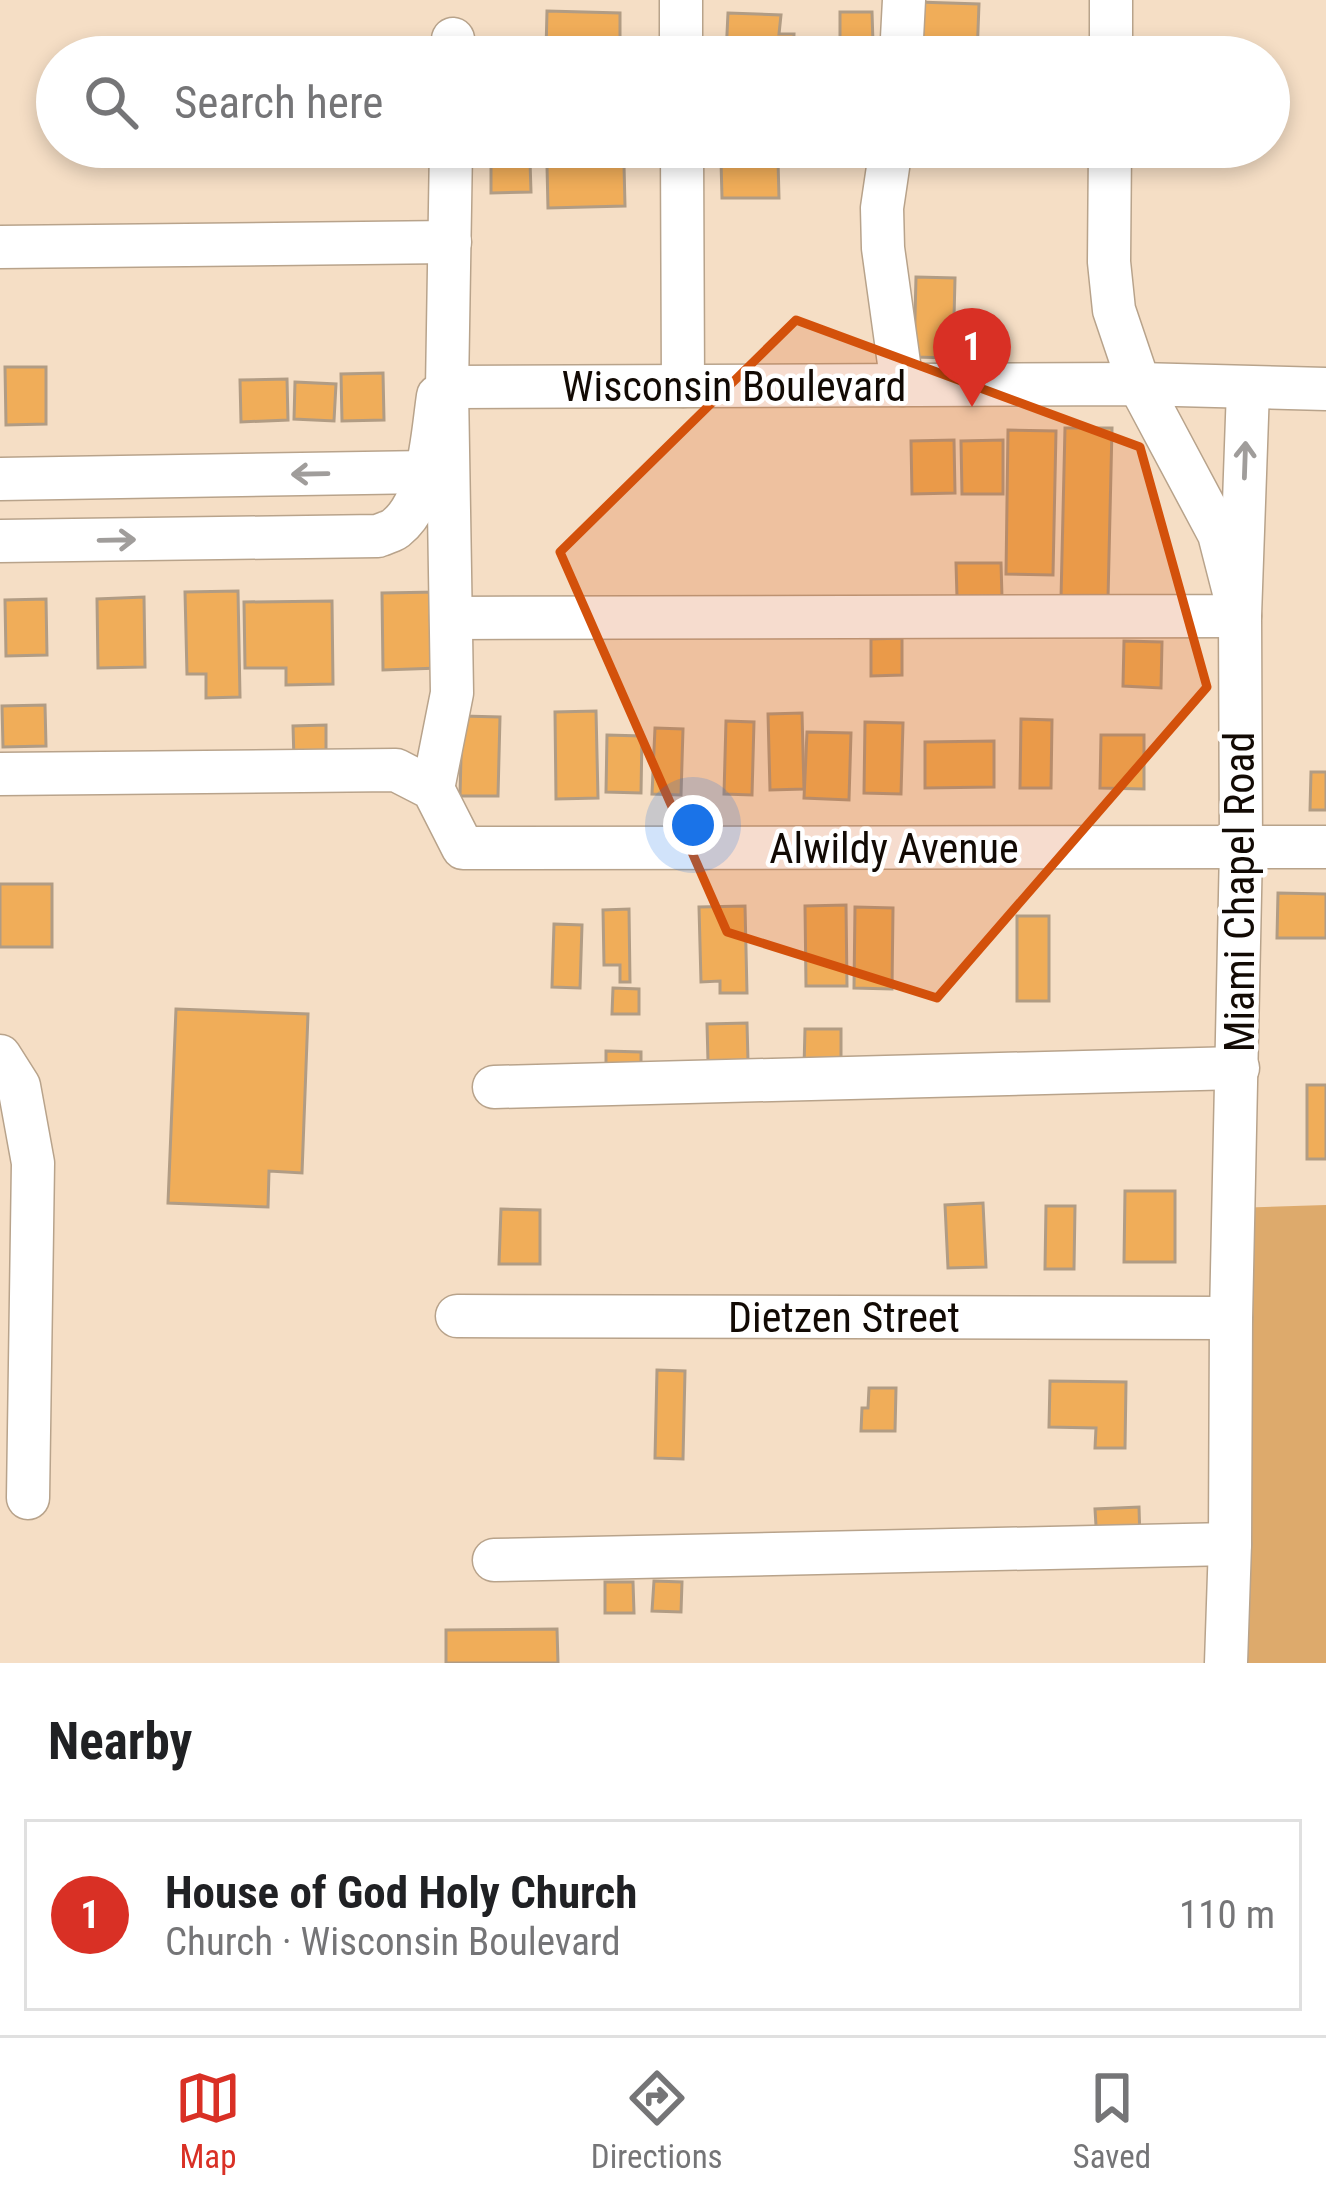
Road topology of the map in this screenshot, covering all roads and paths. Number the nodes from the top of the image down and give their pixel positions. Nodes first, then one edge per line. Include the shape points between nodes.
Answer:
1 (681, 0) edge
2 (904, 0) edge
3 (1111, 0) edge
4 (682, 36) edge
5 (902, 36) edge
6 (1111, 36) edge
7 (451, 168) edge
8 (682, 168) edge
9 (888, 168) edge
10 (1110, 168) edge
11 (449, 242) junction
12 (0, 248) edge
13 (1139, 384) junction
14 (902, 385) junction
15 (683, 386) junction
16 (447, 389) junction
17 (1248, 389) junction
18 (1326, 389) edge
19 (427, 472) junction
20 (0, 478) edge
21 (0, 541) edge
22 (1240, 616) junction
23 (451, 618) junction
24 (0, 774) edge
25 (433, 790) junction
26 (1241, 848) junction
27 (1326, 848) edge
28 (0, 1056) edge
29 (1238, 1068) junction
30 (494, 1087) dead end
31 (457, 1316) dead end
32 (1231, 1318) junction
33 (15, 1353) edge
34 (28, 1498) dead end
35 (1230, 1544) junction
36 (494, 1560) dead end
37 (1226, 1663) edge

1 - 4 street
2 - 5 street
3 - 6 street
7 - 11 street
8 - 15 street
9 - 14 street via 883,248
10 - 13 street, Miami Chapel Road via 1114,310
11 - 12 street
11 - 16 street
13 - 14 street, Wisconsin Boulevard
13 - 17 street, Wisconsin Boulevard
13 - 22 street, Miami Chapel Road via 1220,534
14 - 15 street, Wisconsin Boulevard
15 - 16 street, Wisconsin Boulevard
16 - 19 street via 438,397
16 - 23 street
17 - 18 street, Wisconsin Boulevard
22 -> 17 street
19 -> 20 street
21 -> 19 street via 378,536 396,529
22 - 23 street
22 - 26 street, Miami Chapel Road
23 - 25 street via 452,693
24 - 25 street via 396,770
25 - 26 street, Alwildy Avenue via 463,848
26 - 27 street, Alwildy Avenue
26 - 29 street, Miami Chapel Road
28 - 33 street via 19,1086 34,1163
29 - 30 street
29 - 32 street, Miami Chapel Road
31 - 32 street, Dietzen Street
32 - 35 street, Miami Chapel Road
33 - 34 street
35 - 36 street
35 - 37 street, Miami Chapel Road

